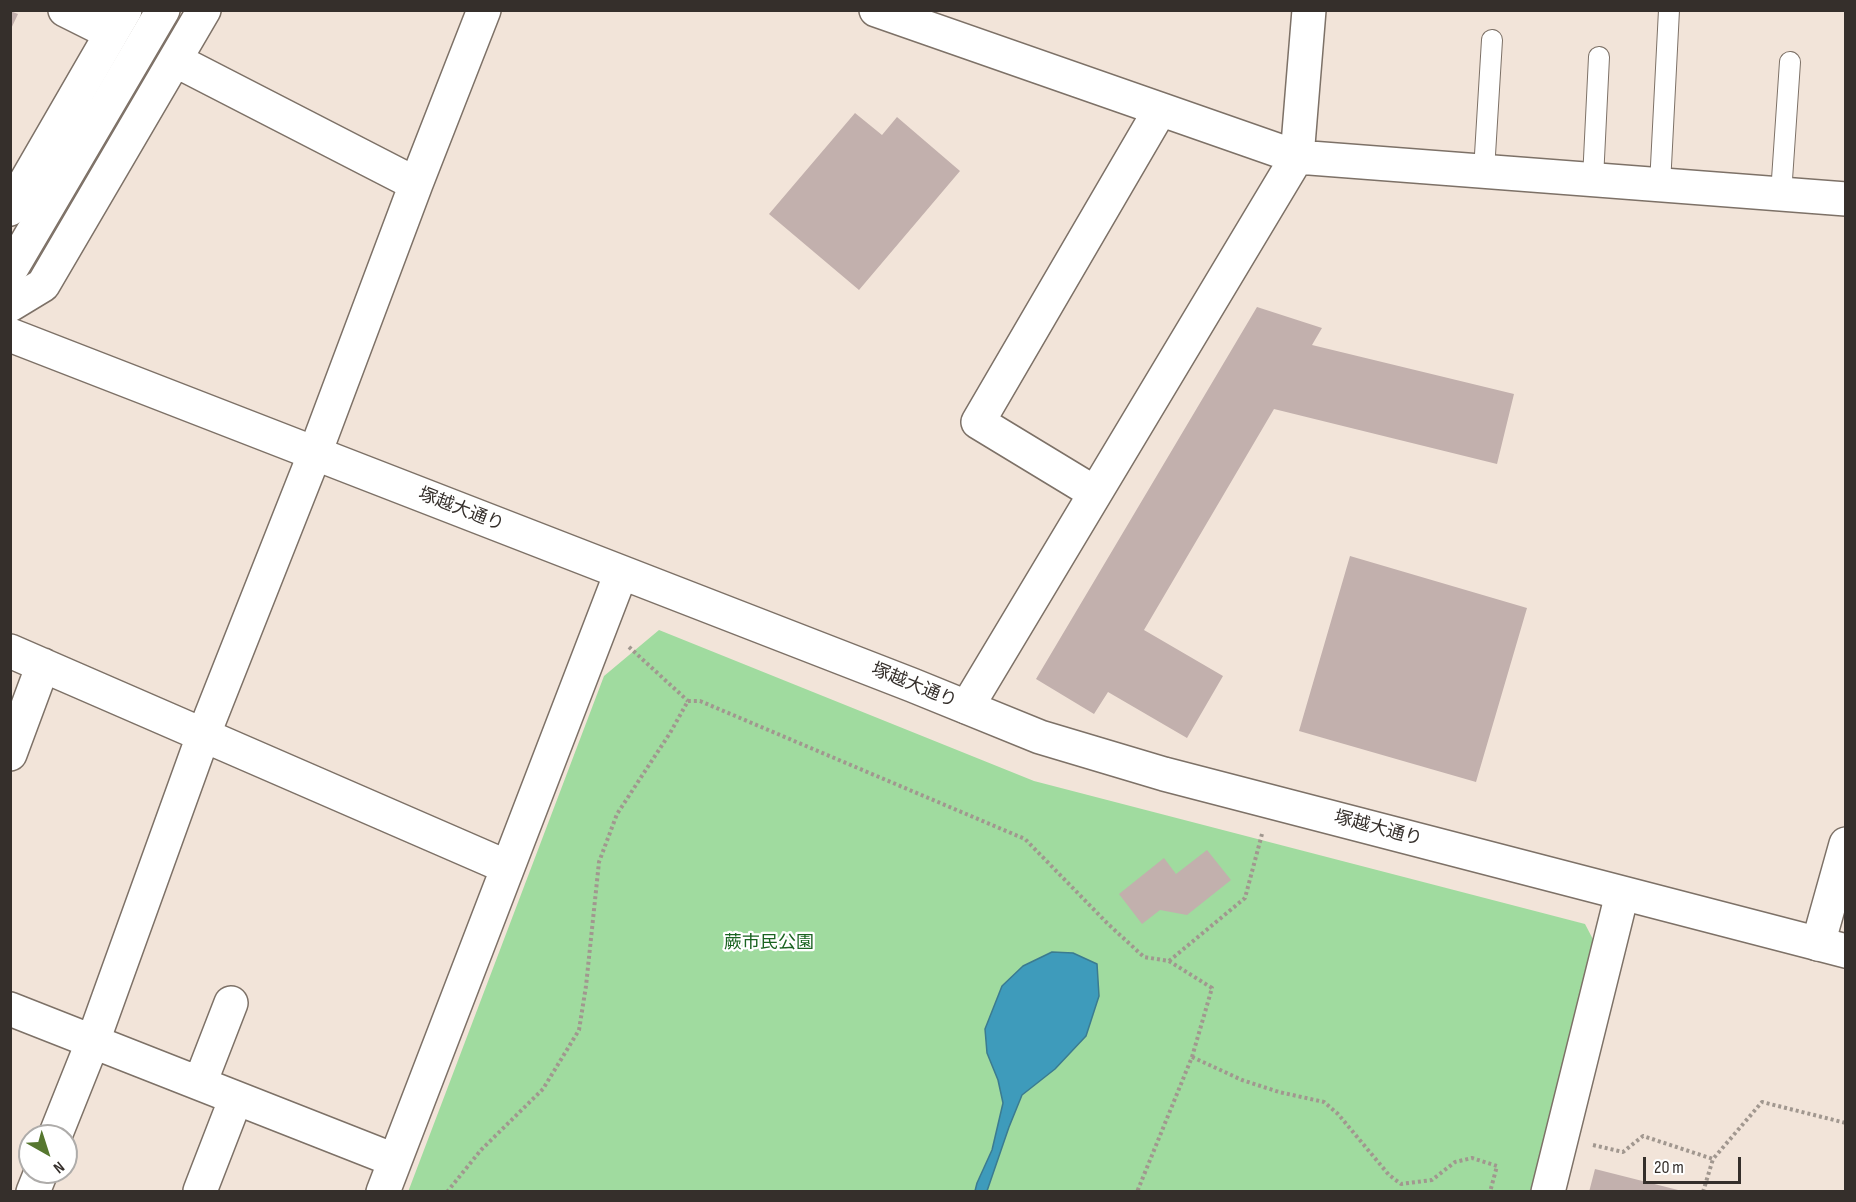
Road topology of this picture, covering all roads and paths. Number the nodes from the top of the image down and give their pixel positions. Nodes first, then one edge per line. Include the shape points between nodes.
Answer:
1 (65, 10) edge
2 (163, 10) edge
3 (204, 10) edge
4 (484, 10) edge
5 (876, 10) edge
6 (1310, 10) edge
7 (1669, 10) edge
8 (118, 22) edge
9 (959, 24) edge
10 (1492, 40) dead end
11 (1599, 57) dead end
12 (175, 60) junction
13 (1790, 62) dead end
14 (1160, 110) junction
15 (1297, 157) junction
16 (1484, 171) junction
17 (1593, 179) junction
18 (416, 184) junction
19 (1660, 185) junction
20 (1781, 194) junction
21 (1845, 199) edge
22 (10, 209) edge
23 (10, 271) edge
24 (10, 305) edge
25 (10, 335) edge
26 (315, 453) junction
27 (1095, 493) junction
28 (621, 573) junction
29 (628, 647) dead end
30 (10, 651) edge
31 (43, 665) junction
32 (688, 701) junction
33 (967, 707) junction
34 (203, 736) junction
35 (10, 754) edge
36 (1271, 801) junction
37 (1845, 844) edge
38 (507, 867) junction
39 (1623, 894) junction
40 (1832, 947) edge
41 (1169, 962) junction
42 (231, 1003) dead end
43 (10, 1009) edge
44 (93, 1041) junction
45 (1192, 1057) junction
46 (200, 1083) junction
47 (236, 1098) junction
48 (1845, 1123) edge
49 (60, 1124) edge
50 (1562, 1138) junction
51 (1713, 1159) junction
52 (394, 1160) junction
53 (200, 1191) edge
54 (383, 1191) edge
55 (447, 1191) edge
56 (1138, 1191) edge
57 (1490, 1191) edge
58 (1548, 1191) edge
59 (1703, 1191) edge

1 - 8 street
2 - 23 street
3 - 12 street
4 - 18 street
5 - 9 street
6 - 15 street
7 - 19 lane
8 - 22 street
9 - 14 street
10 - 16 lane
11 - 17 lane
12 - 18 street
12 - 24 street via 43,285
13 - 20 lane
14 - 15 street
14 - 27 street via 978,422
15 - 16 street
15 - 27 street
16 - 17 street
17 - 19 street
18 - 26 street
19 - 20 street
20 - 21 street
25 - 26 street, 塚越大通り
26 - 28 street, 塚越大通り
26 - 34 street
27 - 33 street
28 - 33 street, 塚越大通り
28 - 38 street
29 - 32 path
30 - 31 street
31 - 34 street
31 - 35 street
32 - 41 path via 700,701 1025,839 1144,957
32 - 55 path via 617,814 599,862 579,1030 543,1089 481,1150
33 - 36 street, 塚越大通り via 1040,737
34 - 38 street
34 - 44 street
36 - 39 street, 塚越大通り
36 - 41 path via 1245,898
37 - 40 street
38 - 52 street
39 - 40 street, 塚越大通り
39 - 50 street
41 - 45 path via 1212,988
42 - 46 street
43 - 44 street
44 - 46 street
44 - 49 street
45 - 56 path
45 - 57 path via 1242,1080 1324,1102 1401,1184 1432,1180 1455,1162 1472,1158 1497,1166
46 - 47 street
47 - 52 street
47 - 53 street
48 - 51 path via 1762,1102
50 - 51 path via 1623,1152 1643,1136
50 - 58 street
51 - 59 path
52 - 54 street

